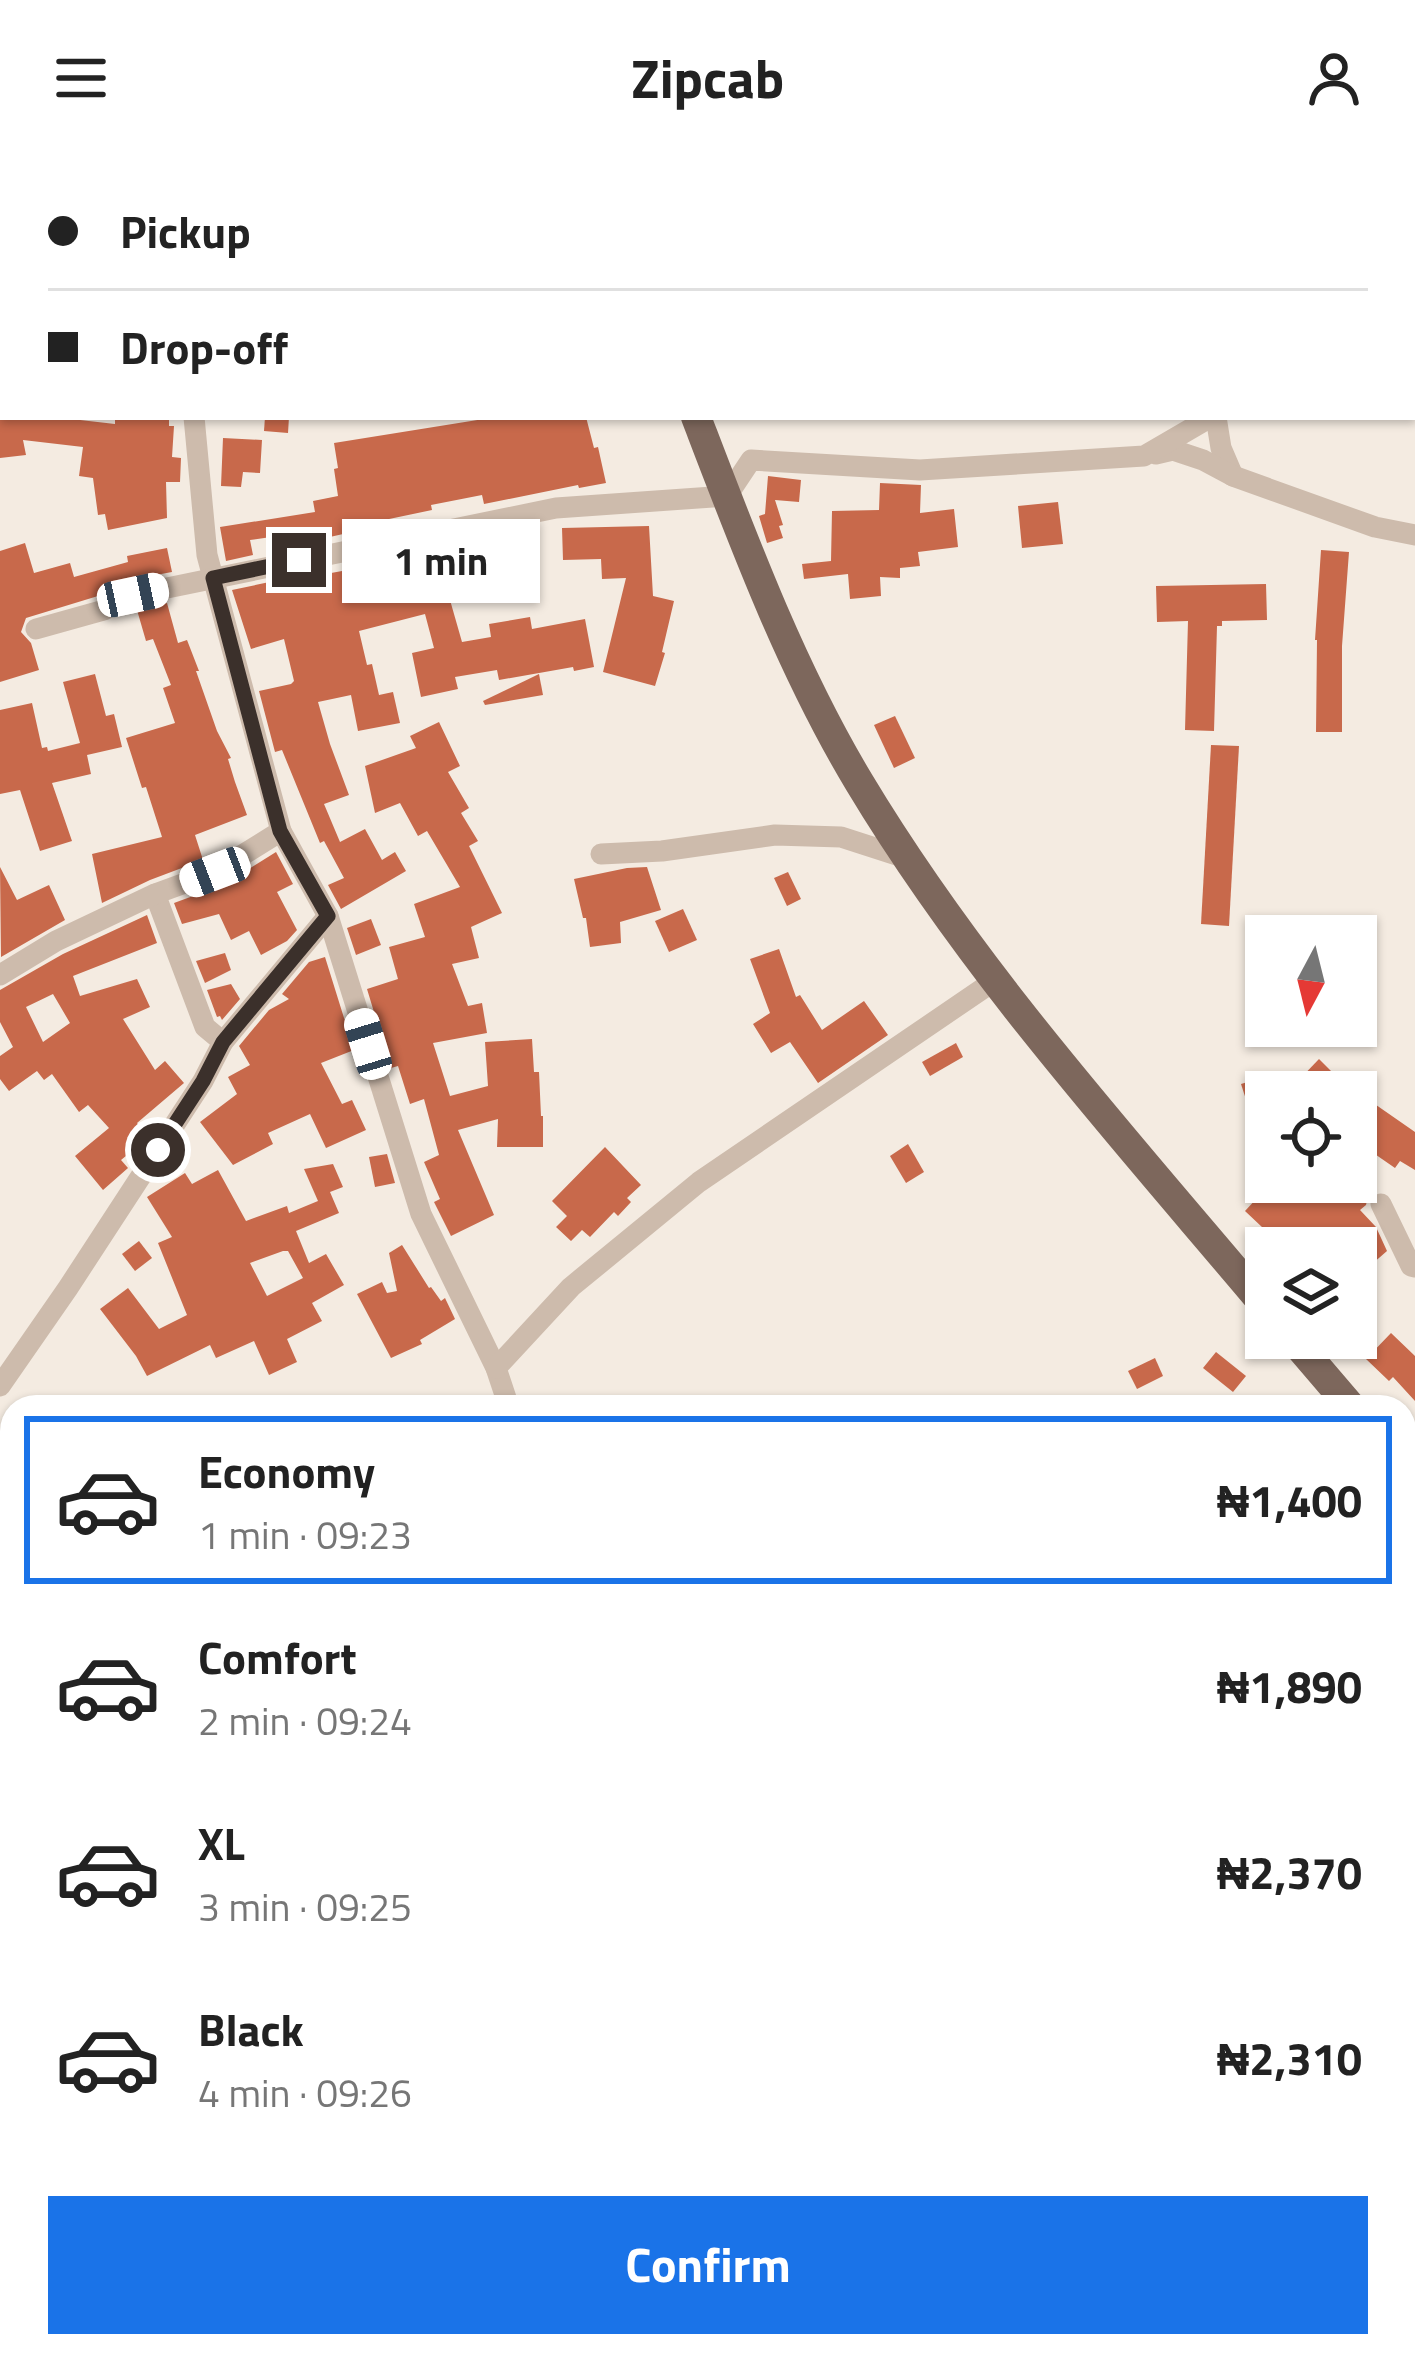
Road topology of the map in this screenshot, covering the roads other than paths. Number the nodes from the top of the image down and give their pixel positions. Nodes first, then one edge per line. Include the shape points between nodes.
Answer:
1 (194, 420) edge
2 (698, 420) edge
3 (1209, 420) edge
4 (1215, 420) edge
5 (1144, 456) junction
6 (1233, 476) junction
7 (727, 496) junction
8 (1415, 535) edge
9 (213, 578) junction
10 (36, 628) dead end
11 (280, 831) junction
12 (601, 854) dead end
13 (906, 858) junction
14 (155, 895) junction
15 (328, 916) junction
16 (0, 975) edge
17 (994, 981) junction
18 (223, 1042) junction
19 (1381, 1204) dead end
20 (1415, 1267) edge
21 (1245, 1281) edge
22 (1310, 1359) edge
23 (496, 1368) junction
24 (0, 1386) edge
25 (504, 1395) edge
26 (1341, 1395) edge

1 - 9 street
2 - 7 main road
3 - 5 street
4 - 6 street
5 - 6 street via 1173,450
5 - 7 street via 920,470 752,460
6 - 8 street
7 - 9 street via 556,508
7 - 13 main road via 787,643
9 - 10 street
9 - 11 street
11 - 14 street via 215,872
11 - 15 street
12 - 13 street via 775,835 841,837
13 - 17 main road
14 - 16 street
14 - 18 street via 205,1028
15 - 18 street
15 - 23 street via 421,1214
17 - 21 main road
17 - 23 street via 699,1182 571,1287
18 - 24 street
19 - 20 street
22 - 26 main road
23 - 25 street

